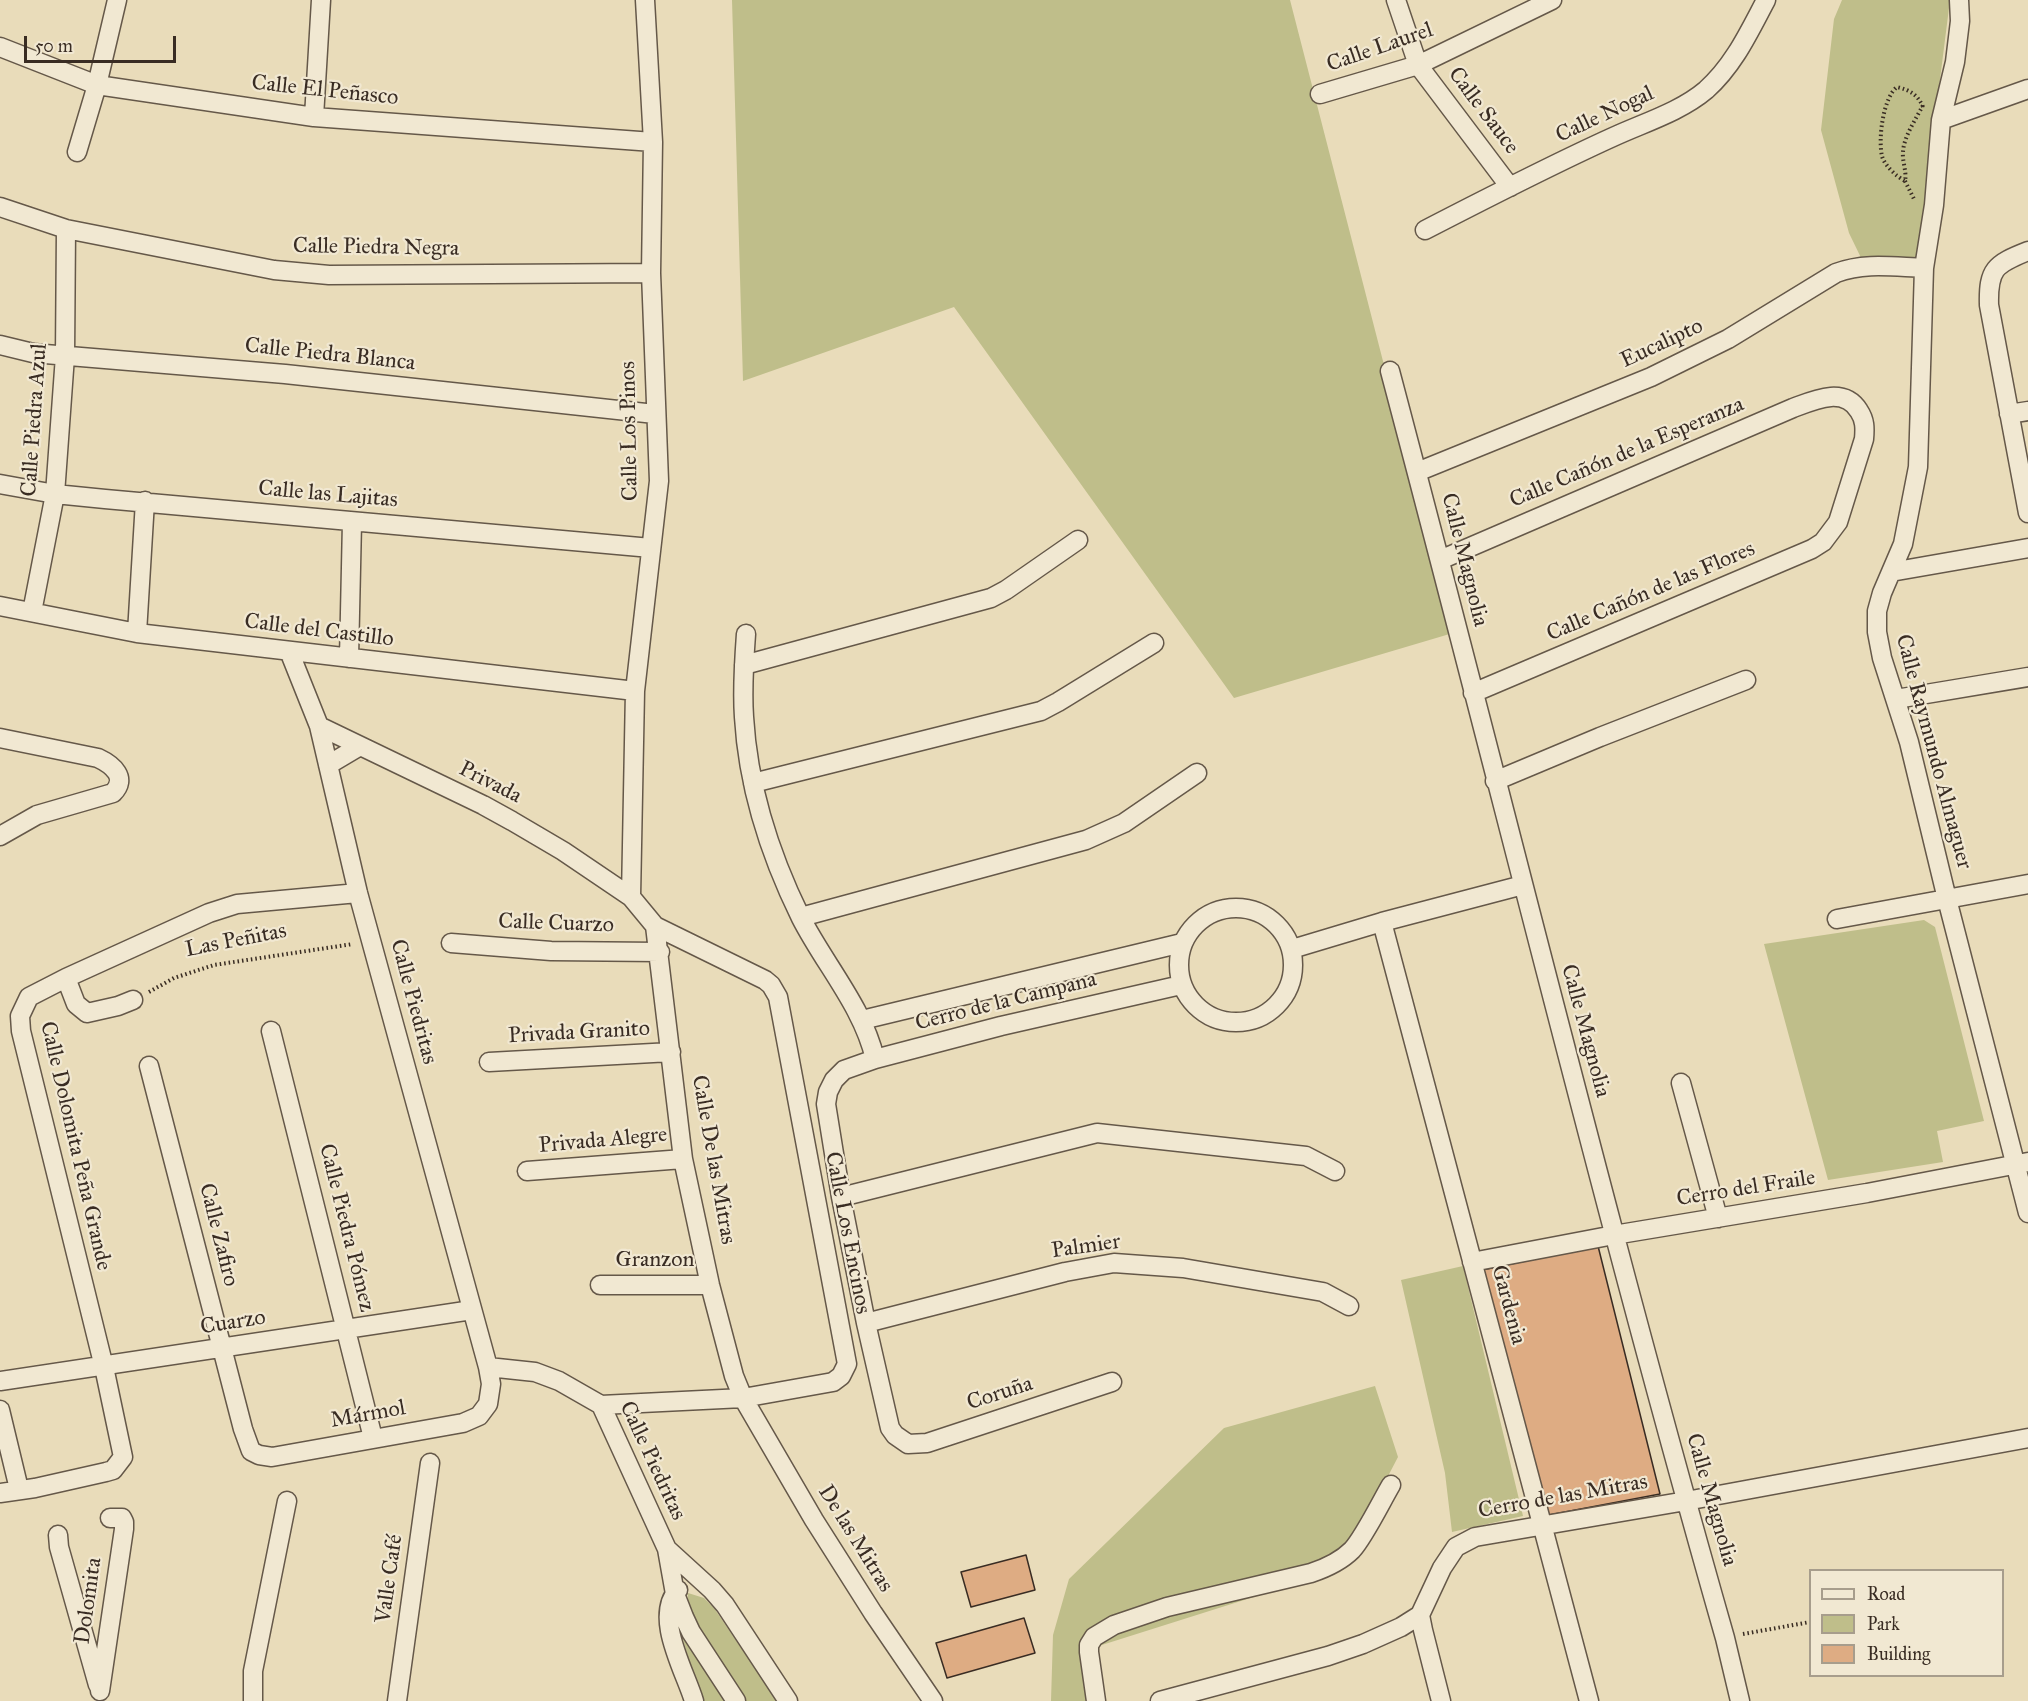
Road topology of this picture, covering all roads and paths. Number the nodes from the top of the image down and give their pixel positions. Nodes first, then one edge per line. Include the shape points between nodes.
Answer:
1 (117, 0) edge
2 (321, 0) edge
3 (645, 0) edge
4 (1396, 0) edge
5 (1552, 0) edge
6 (1766, 0) edge
7 (1959, 0) edge
8 (0, 47) edge
9 (1418, 65) junction
10 (97, 85) junction
11 (2028, 89) edge
12 (1320, 94) dead end
13 (1926, 99) dead end
14 (1923, 107) junction
15 (314, 117) junction
16 (1941, 120) junction
17 (653, 142) junction
18 (77, 152) dead end
19 (1510, 187) junction
20 (0, 207) edge
21 (66, 229) junction
22 (1425, 230) dead end
23 (2028, 251) edge
24 (1924, 268) junction
25 (651, 273) junction
26 (0, 345) edge
27 (64, 356) junction
28 (1390, 371) dead end
29 (2028, 411) edge
30 (655, 414) junction
31 (2009, 414) junction
32 (1417, 472) junction
33 (0, 484) edge
34 (56, 494) junction
35 (145, 501) junction
36 (2028, 513) edge
37 (352, 522) junction
38 (1838, 522) joint
39 (1078, 540) dead end
40 (651, 548) junction
41 (2028, 548) edge
42 (1440, 560) junction
43 (1892, 572) junction
44 (0, 606) edge
45 (32, 612) junction
46 (137, 633) junction
47 (746, 634) dead end
48 (1154, 643) dead end
49 (289, 651) junction
50 (348, 658) junction
51 (744, 665) junction
52 (2028, 677) edge
53 (1746, 680) dead end
54 (635, 691) junction
55 (1473, 693) junction
56 (1896, 699) junction
57 (320, 726) junction
58 (0, 738) edge
59 (360, 746) junction
60 (328, 765) junction
61 (1197, 773) dead end
62 (1496, 781) junction
63 (753, 783) junction
64 (0, 836) edge
65 (2028, 884) edge
66 (1523, 885) junction
67 (358, 892) junction
68 (631, 897) junction
69 (1947, 899) junction
70 (801, 917) junction
71 (1837, 919) dead end
72 (1382, 922) junction
73 (655, 926) junction
74 (372, 941) junction
75 (451, 943) dead end
76 (1182, 944) junction
77 (1292, 949) junction
78 (660, 952) junction
79 (66, 978) junction
80 (1181, 985) junction
81 (133, 1000) joint
82 (862, 1020) junction
83 (272, 1030) dead end
84 (671, 1052) junction
85 (875, 1059) junction
86 (489, 1062) dead end
87 (149, 1066) dead end
88 (1681, 1083) dead end
89 (683, 1159) junction
90 (2021, 1163) edge
91 (527, 1171) dead end
92 (1335, 1171) dead end
93 (841, 1197) junction
94 (2028, 1213) edge
95 (1718, 1218) junction
96 (1614, 1235) junction
97 (1472, 1262) junction
98 (600, 1285) dead end
99 (710, 1285) junction
100 (1349, 1306) dead end
101 (472, 1310) junction
102 (866, 1323) junction
103 (346, 1329) junction
104 (222, 1348) junction
105 (104, 1367) junction
106 (488, 1367) junction
107 (0, 1381) edge
108 (1112, 1382) dead end
109 (743, 1398) junction
110 (488, 1404) joint
111 (601, 1405) junction
112 (0, 1410) edge
113 (373, 1438) junction
114 (2028, 1438) edge
115 (251, 1451) joint
116 (430, 1463) dead end
117 (1391, 1485) dead end
118 (19, 1489) junction
119 (0, 1493) edge
120 (287, 1501) dead end
121 (1686, 1501) junction
122 (116, 1518) dead end
123 (1541, 1525) junction
124 (58, 1535) dead end
125 (667, 1549) junction
126 (694, 1574) junction
127 (675, 1594) junction
128 (1420, 1615) junction
129 (1809, 1622) edge
130 (1725, 1638) junction
131 (102, 1696) edge
132 (253, 1701) edge
133 (397, 1701) edge
134 (694, 1701) edge
135 (736, 1701) edge
136 (788, 1701) edge
137 (933, 1701) edge
138 (1096, 1701) edge
139 (1160, 1701) edge
140 (1441, 1701) edge
141 (1589, 1701) edge
142 (1740, 1701) edge

1 - 10 street
2 - 15 street
3 - 17 street, Calle Los Pinos
4 - 9 street, Calle Sauce
5 - 9 street, Calle Laurel
6 - 19 street, Calle Nogal via 1738,52 1703,92
7 - 16 street, Calle Raymundo Almaguer via 1955,62
8 - 10 street, Calle El Peñasco
9 - 12 street, Calle Laurel
9 - 19 street, Calle Sauce
10 - 15 street, Calle El Peñasco
10 - 18 street
11 - 16 street
13 - 14 path
14 - 14 path via 1904,144 1905,181 1881,155 1887,103 1898,87 1915,94
15 - 17 street, Calle El Peñasco
16 - 24 street, Calle Raymundo Almaguer
17 - 25 street, Calle Los Pinos
19 - 22 street, Calle Nogal
20 - 21 street, Calle Piedra Negra
21 - 25 street, Calle Piedra Negra via 274,270 328,275
21 - 27 street, Calle Piedra Azul
23 - 31 street via 2006,260 1993,271 1989,286
24 - 32 street, Eucalipto via 1868,265 1836,273 1728,339 1651,377
24 - 43 street, Calle Raymundo Almaguer via 1918,467 1908,526
25 - 30 street, Calle Los Pinos
26 - 27 street, Calle Piedra Blanca
27 - 30 street, Calle Piedra Blanca via 285,374
27 - 34 street, Calle Piedra Azul
28 - 32 street, Calle Magnolia
29 - 31 street
30 - 40 street, Calle Los Pinos via 659,481
31 - 36 street
32 - 42 street, Calle Magnolia
33 - 34 street, Calle las Lajitas
34 - 35 street, Calle las Lajitas
34 - 45 street, Calle Piedra Azul
35 - 37 street, Calle las Lajitas
35 - 46 street
37 - 40 street, Calle las Lajitas
37 - 50 street
38 - 42 street, Calle Cañón de la Esperanza via 1866,426 1854,404 1835,396 1792,408
38 - 55 street, Calle Cañón de las Flores via 1824,542 1812,549
39 - 51 street via 991,598
40 - 54 street, Calle Los Pinos
41 - 43 street
42 - 55 street, Calle Magnolia
43 - 56 street, Calle Raymundo Almaguer via 1877,611 1877,632
44 - 45 street, Calle del Castillo
45 - 46 street, Calle del Castillo
46 - 49 street, Calle del Castillo
47 - 51 street
48 - 63 street via 1041,711
49 - 50 street, Calle del Castillo
49 - 57 street, Calle Piedritas
50 - 54 street, Calle del Castillo
51 - 63 street via 744,717
52 - 56 street
53 - 62 street
54 - 68 street, Calle Los Pinos
55 - 62 street, Calle Magnolia
56 - 69 street, Calle Raymundo Almaguer
57 - 59 street, Privada
57 - 60 street, Calle Piedritas
58 - 64 street via 98,758 117,772 120,781 113,793 38,815
59 - 60 street
59 - 68 street, Privada via 512,821
60 - 67 street, Calle Piedritas
61 - 70 street via 1124,823 1086,840
62 - 66 street, Calle Magnolia
63 - 70 street via 772,853
65 - 69 street
66 - 72 street
66 - 96 street, Calle Magnolia
67 - 74 street, Calle Piedritas
67 - 79 street, Calle Dolomita Peña Grande via 237,904
68 - 73 street, Privada
69 - 71 street
69 - 90 street, Calle Raymundo Almaguer
70 - 82 street
72 - 77 street
72 - 97 street, Gardenia
73 - 78 street, Calle De las Mitras
73 - 109 street, Calle Los Encinos via 765,980 778,997 847,1364 841,1376 832,1382
74 - 81 path, Las Peñitas via 214,965 174,978
74 - 101 street, Calle Piedritas
75 - 78 street, Calle Cuarzo via 551,951
76 - 77 street via 1193,926 1210,913 1231,907 1252,909 1271,918
76 - 80 street via 1178,964
76 - 82 street
77 - 80 street via 1293,975 1286,995 1271,1011 1252,1021 1230,1023 1209,1017 1192,1003
78 - 84 street, Calle De las Mitras
79 - 81 street via 76,1004 87,1012
79 - 105 street, Calle Dolomita Peña Grande via 29,997 20,1016 21,1031
80 - 85 street, Cerro de la Campana
82 - 85 street
83 - 103 street, Calle Piedra Pómez
84 - 86 street, Privada Granito
84 - 89 street, Calle De las Mitras
85 - 93 street, Cerro de la Campana via 844,1070 828,1092 826,1104
87 - 104 street, Calle Zafiro
88 - 95 street
89 - 91 street, Privada Alegre
89 - 99 street, Calle De las Mitras
90 - 94 street, Calle Raymundo Almaguer
90 - 95 street, Cerro del Fraile
92 - 93 street via 1306,1156 1097,1133
93 - 102 street
95 - 96 street, Cerro del Fraile
96 - 97 street, Cerro del Fraile
96 - 121 street, Calle Magnolia
97 - 123 street, Gardenia
98 - 99 street, Granzon
99 - 109 street, Calle De las Mitras
100 - 102 street, Palmier via 1323,1292 1183,1268 1114,1263
101 - 103 street, Cuarzo
101 - 106 street, Calle Piedritas
102 - 108 street, Coruña via 890,1428 908,1444 927,1443
103 - 104 street, Cuarzo
103 - 113 street, Calle Piedra Pómez
104 - 105 street, Cuarzo
104 - 115 street, Calle Zafiro
105 - 107 street, Cuarzo
105 - 118 street, Calle Dolomita Peña Grande via 122,1450 119,1464 106,1472
106 - 110 street, Calle Piedritas
106 - 111 street, Calle Piedritas via 535,1372
109 - 111 street
109 - 137 street, De las Mitras via 832,1548
110 - 113 street, Mármol via 478,1416 463,1423
111 - 125 street, Calle Piedritas
112 - 118 street
113 - 115 street, Mármol via 272,1457
114 - 121 street, Cerro de las Mitras
116 - 133 street, Valle Café
117 - 138 street via 1353,1549 1342,1559 1311,1573 1167,1607 1114,1624 1094,1637 1089,1645 1089,1659
118 - 119 street, Calle Dolomita Peña Grande
120 - 132 street via 253,1671
121 - 123 street, Cerro de las Mitras
121 - 130 street, Calle Magnolia
122 - 131 street, Dolomita via 124,1522 124,1529
123 - 128 street, Cerro de las Mitras via 1462,1542 1448,1558
123 - 141 street, Gardenia
124 - 131 street
125 - 126 street
125 - 127 street
126 - 127 street
126 - 136 street via 725,1605
127 - 134 street via 668,1610 669,1625
127 - 135 street via 691,1632
128 - 139 street via 1382,1636 1328,1656
128 - 140 street
129 - 130 path
130 - 142 street, Calle Magnolia

